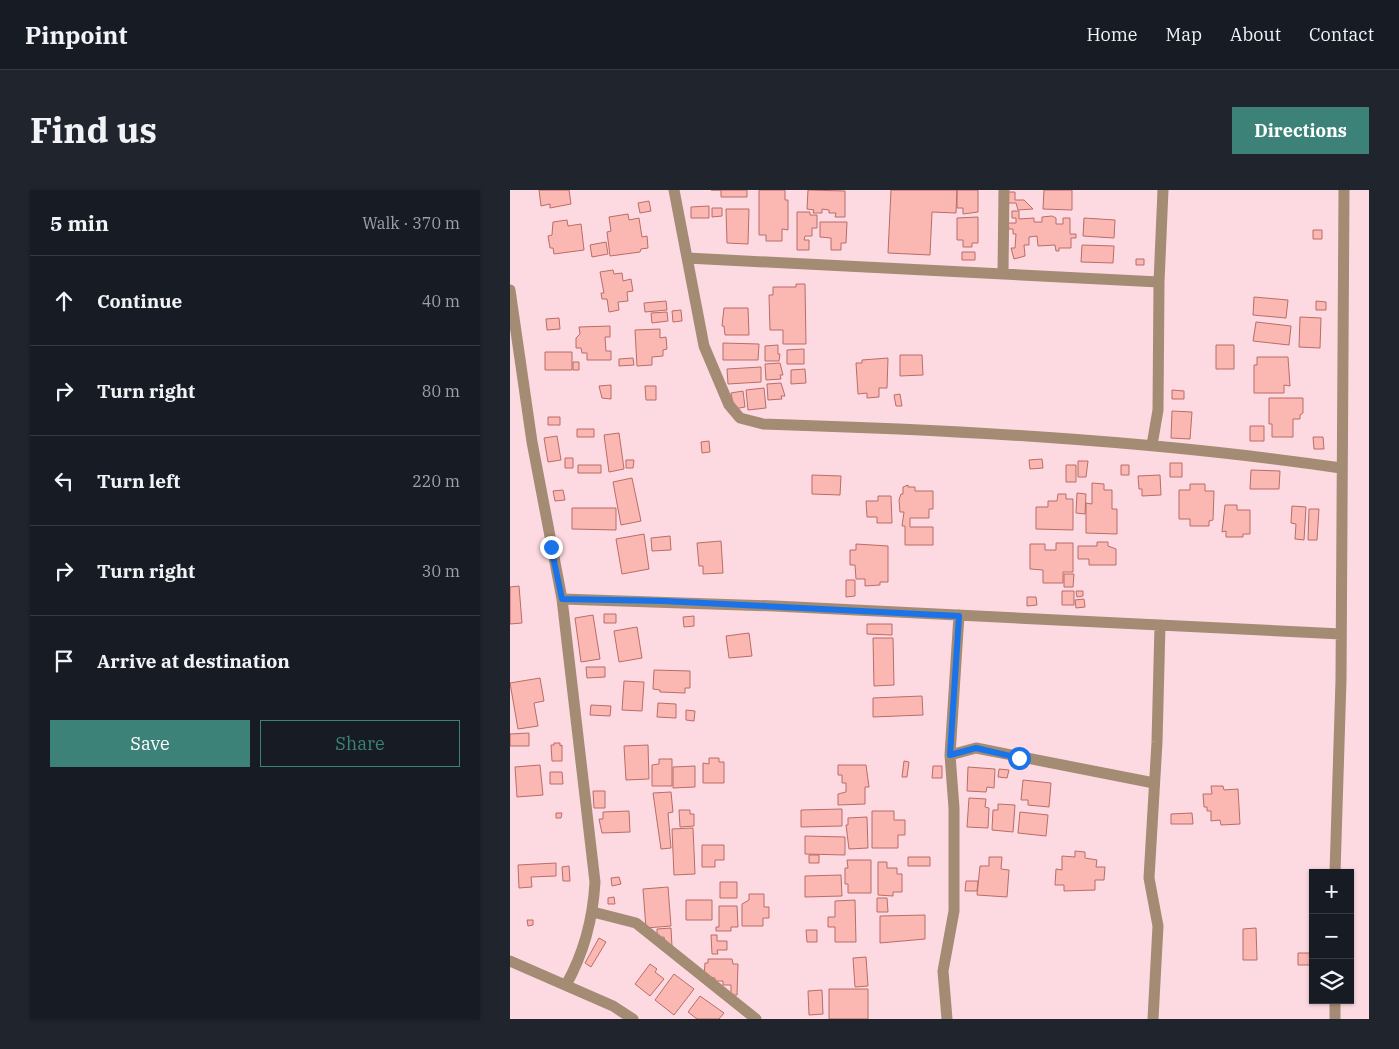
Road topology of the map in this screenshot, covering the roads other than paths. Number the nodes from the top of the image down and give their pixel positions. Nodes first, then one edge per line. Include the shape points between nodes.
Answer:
1 (674, 190) edge
2 (1004, 190) edge
3 (1163, 190) edge
4 (1344, 190) edge
5 (687, 258) junction
6 (1003, 273) junction
7 (1159, 282) junction
8 (510, 290) edge
9 (1152, 445) junction
10 (1341, 468) junction
11 (562, 599) junction
12 (959, 616) junction
13 (1160, 625) junction
14 (1341, 634) junction
15 (950, 755) junction
16 (1154, 784) junction
17 (1334, 869) edge
18 (593, 912) junction
19 (510, 961) edge
20 (566, 985) junction
21 (1335, 1004) edge
22 (633, 1019) edge
23 (756, 1019) edge
24 (947, 1019) edge
25 (1153, 1019) edge
26 (1335, 1019) edge

1 - 5 street
2 - 6 street
3 - 7 street
4 - 10 street
5 - 6 street
5 - 9 street via 704,346 729,405 740,418 762,424
6 - 7 street
7 - 9 street via 1158,402
8 - 11 street via 532,442
9 - 10 street
10 - 14 street
11 - 12 street via 672,601
11 - 18 street via 595,882
12 - 13 street
12 - 15 street
13 - 14 street
13 - 16 street
14 - 17 street
15 - 16 street via 976,748
15 - 24 street via 954,808 954,911 943,971
16 - 25 street via 1149,878 1158,926
18 - 20 street via 575,968
18 - 23 street via 636,923
19 - 20 street
20 - 22 street via 613,1006
21 - 26 street

